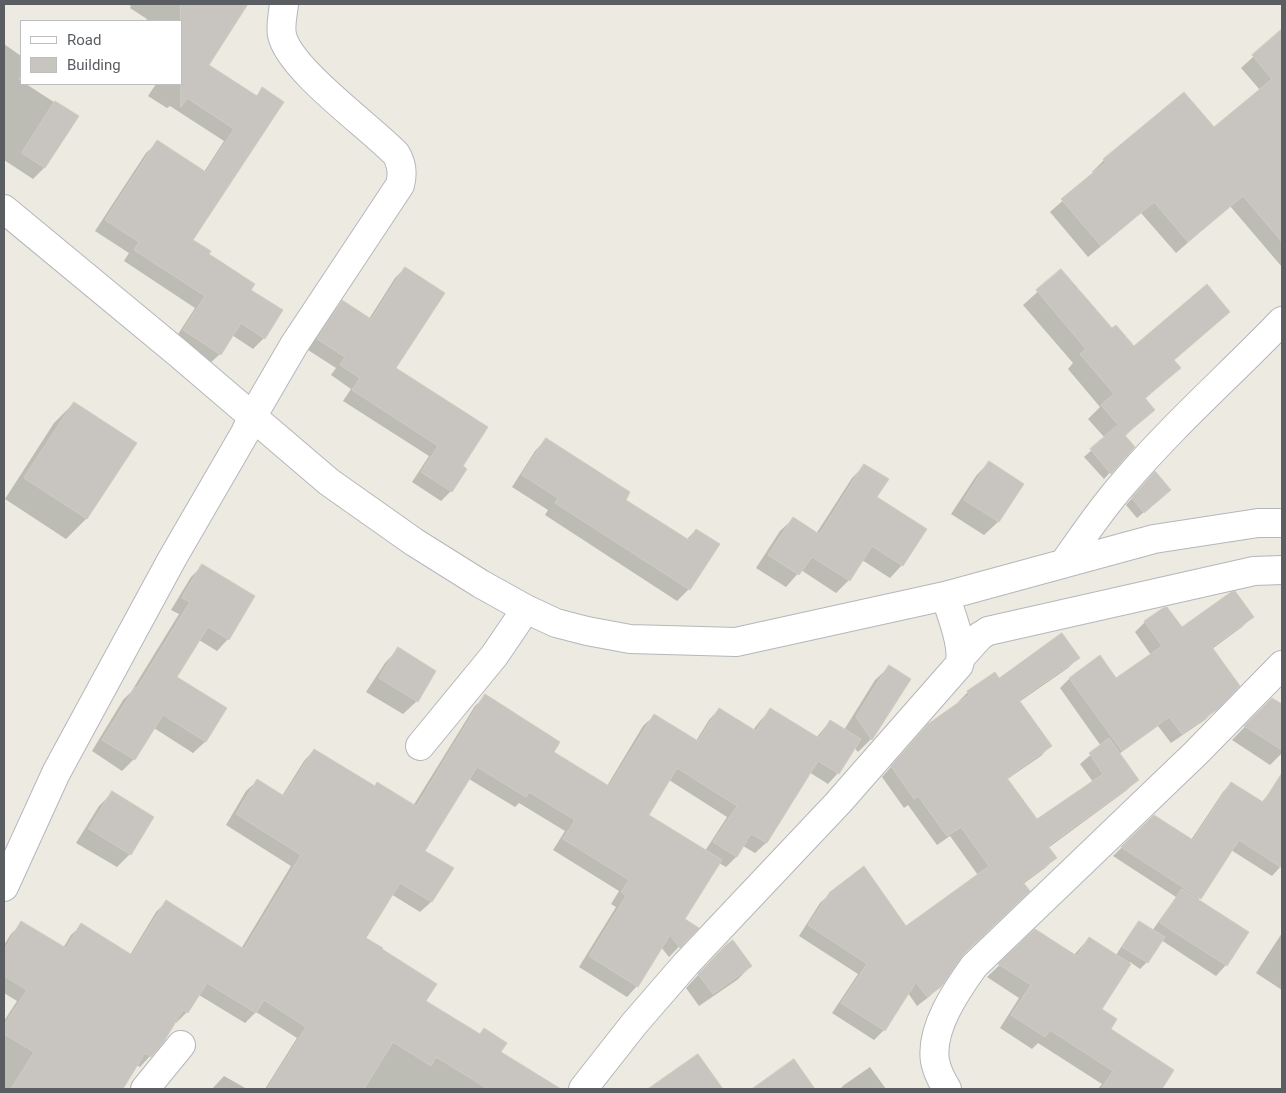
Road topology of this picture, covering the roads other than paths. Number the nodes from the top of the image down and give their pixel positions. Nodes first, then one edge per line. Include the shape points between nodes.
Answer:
1 (284, 4) edge
2 (4, 209) edge
3 (1282, 321) edge
4 (249, 425) junction
5 (1282, 523) edge
6 (1064, 563) junction
7 (1282, 570) edge
8 (946, 599) junction
9 (522, 613) junction
10 (959, 644) junction
11 (1282, 665) edge
12 (420, 746) dead end
13 (4, 887) edge
14 (181, 1046) dead end
15 (145, 1089) edge
16 (584, 1089) edge
17 (947, 1089) edge

1 - 4 street via 282,34 291,56 396,154 402,178 294,345
2 - 4 street via 178,353
3 - 6 street via 1188,413 1124,483
4 - 9 street via 414,542
4 - 13 street via 56,773
5 - 6 street via 1258,523 1154,539
6 - 8 street
7 - 10 street via 1254,571 988,632
8 - 9 street via 736,642 630,639
8 - 10 street
9 - 12 street via 494,656
10 - 16 street via 959,665 838,803 686,964
11 - 17 street via 1196,753 974,966 960,984 940,1024 935,1044 935,1061
14 - 15 street

